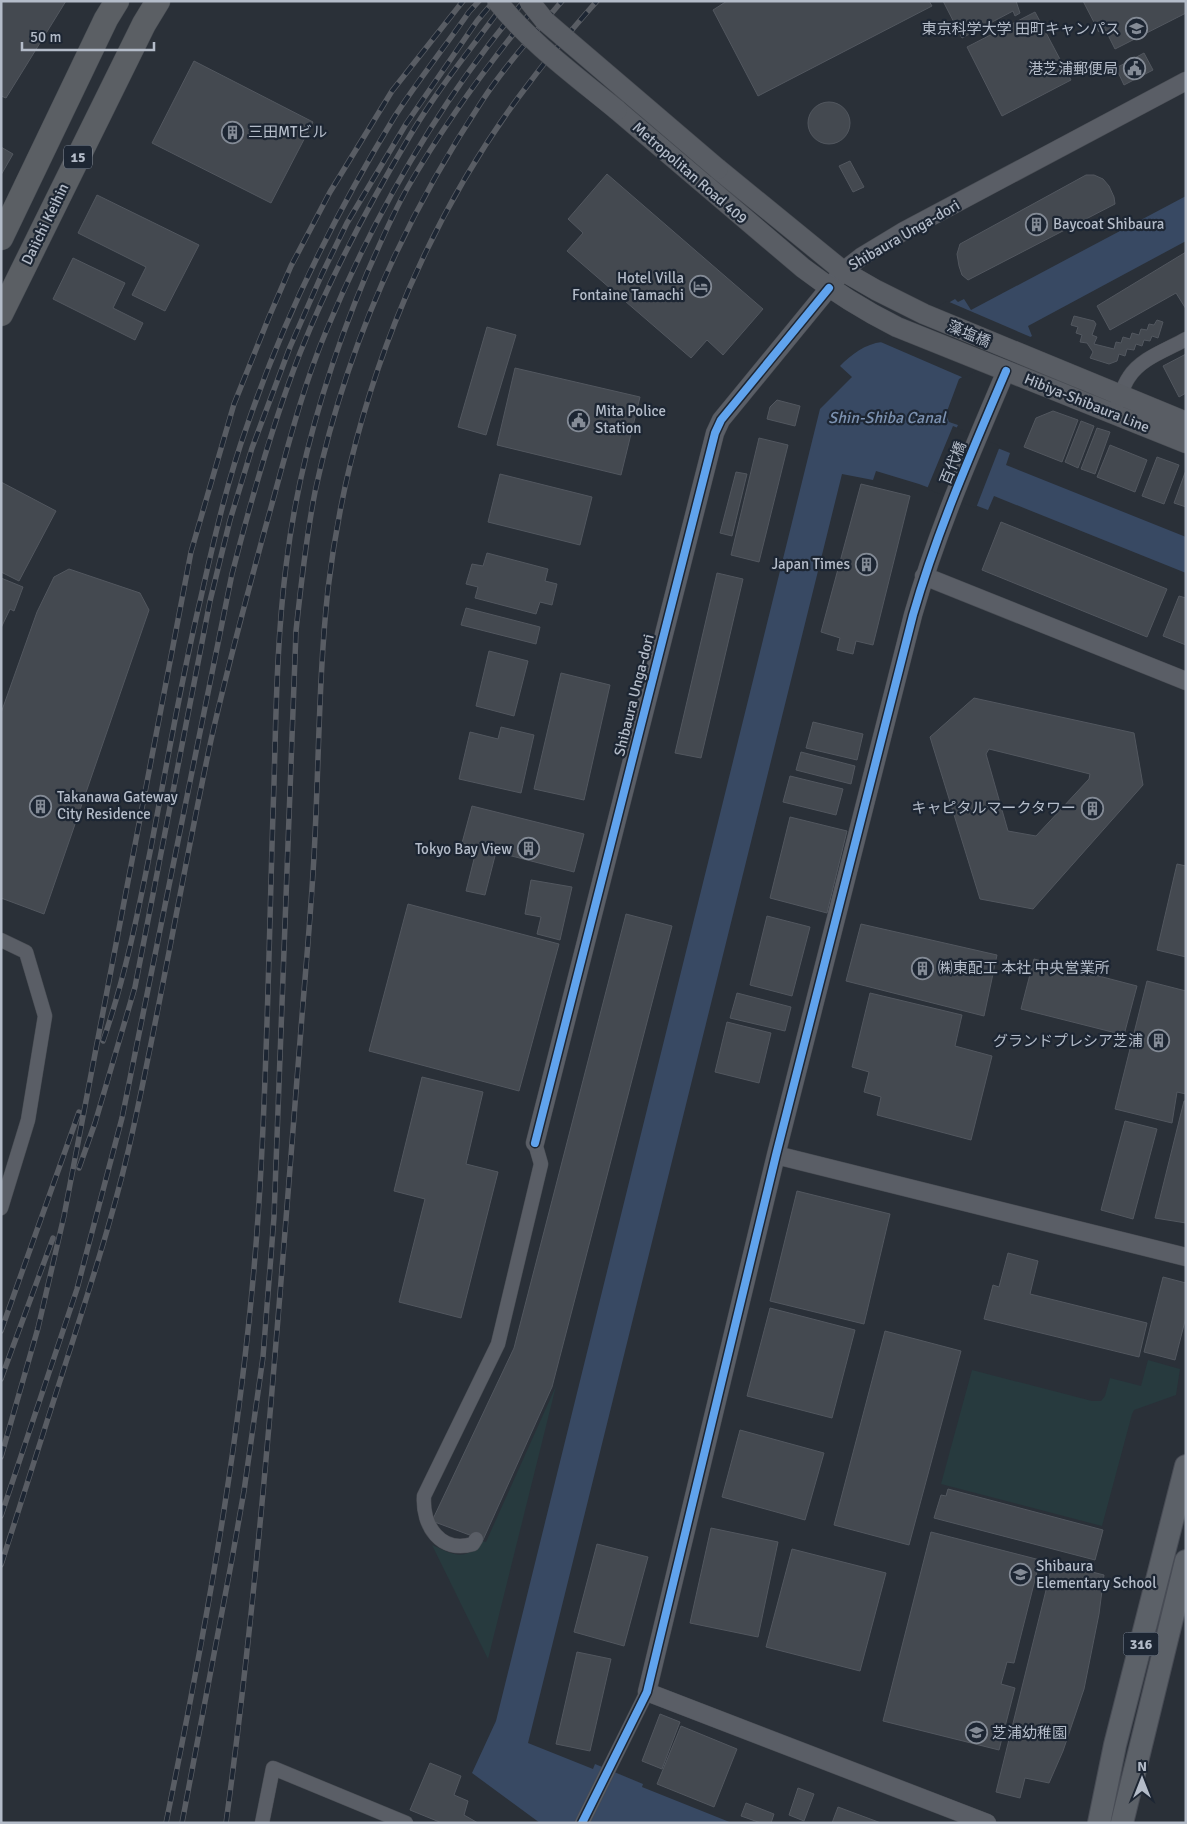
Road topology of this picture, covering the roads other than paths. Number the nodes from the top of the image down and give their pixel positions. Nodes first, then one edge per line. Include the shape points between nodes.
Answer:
1 (117, 1) edge
2 (158, 1) edge
3 (497, 1) edge
4 (529, 1) edge
5 (1186, 80) edge
6 (1, 238) edge
7 (34, 247) junction
8 (843, 271) junction
9 (829, 288) junction
10 (1, 314) edge
11 (924, 314) joint
12 (897, 328) joint
13 (1186, 339) edge
14 (1015, 353) joint
15 (997, 367) junction
16 (1116, 405) junction
17 (1186, 422) edge
18 (1186, 443) edge
19 (924, 576) junction
20 (1186, 681) edge
21 (1, 940) edge
22 (535, 1143) joint
23 (776, 1155) junction
24 (1, 1208) edge
25 (1186, 1258) edge
26 (1186, 1466) edge
27 (476, 1539) dead end
28 (1186, 1561) edge
29 (647, 1692) junction
30 (262, 1823) edge
31 (406, 1823) edge
32 (582, 1823) edge
33 (988, 1823) edge
34 (1099, 1823) edge
35 (1122, 1823) edge

1 - 6 highway, 15
2 - 7 highway, Daiichi Keihin / 15
3 - 9 main road, Metropolitan Road 409, bridge via 560,63
4 - 8 main road, Metropolitan Road 409, bridge via 573,45
5 - 8 street, Shibaura Unga-dori via 904,232
6 - 7 highway via 15,246
7 - 10 highway, Daiichi Keihin / 15
8 - 9 street, Shibaura Unga-dori
8 - 11 main road, Metropolitan Road 409
9 - 12 main road, Metropolitan Road 409
9 - 22 street, Shibaura Unga-dori via 721,420 715,433
11 - 14 main road, 藻塩橋
12 - 15 main road, 藻塩橋
13 - 16 street via 1135,369
14 - 16 main road, Hibiya-Shibaura Line
15 - 16 main road, Hibiya-Shibaura Line
15 - 19 street, 百代橋 via 979,433
16 - 17 main road, Hibiya-Shibaura Line
16 - 18 main road, Hibiya-Shibaura Line
19 - 20 street
19 - 23 street, 百代橋
21 - 24 street via 26,952 44,1016 28,1120
22 - 27 street via 541,1164 498,1344 424,1496 423,1506 437,1538 463,1548
23 - 25 street
23 - 29 street, 百代橋
26 - 34 main road, 316 via 1115,1745
28 - 35 main road, 316
29 - 32 street
29 - 33 street
30 - 31 street via 273,1768

